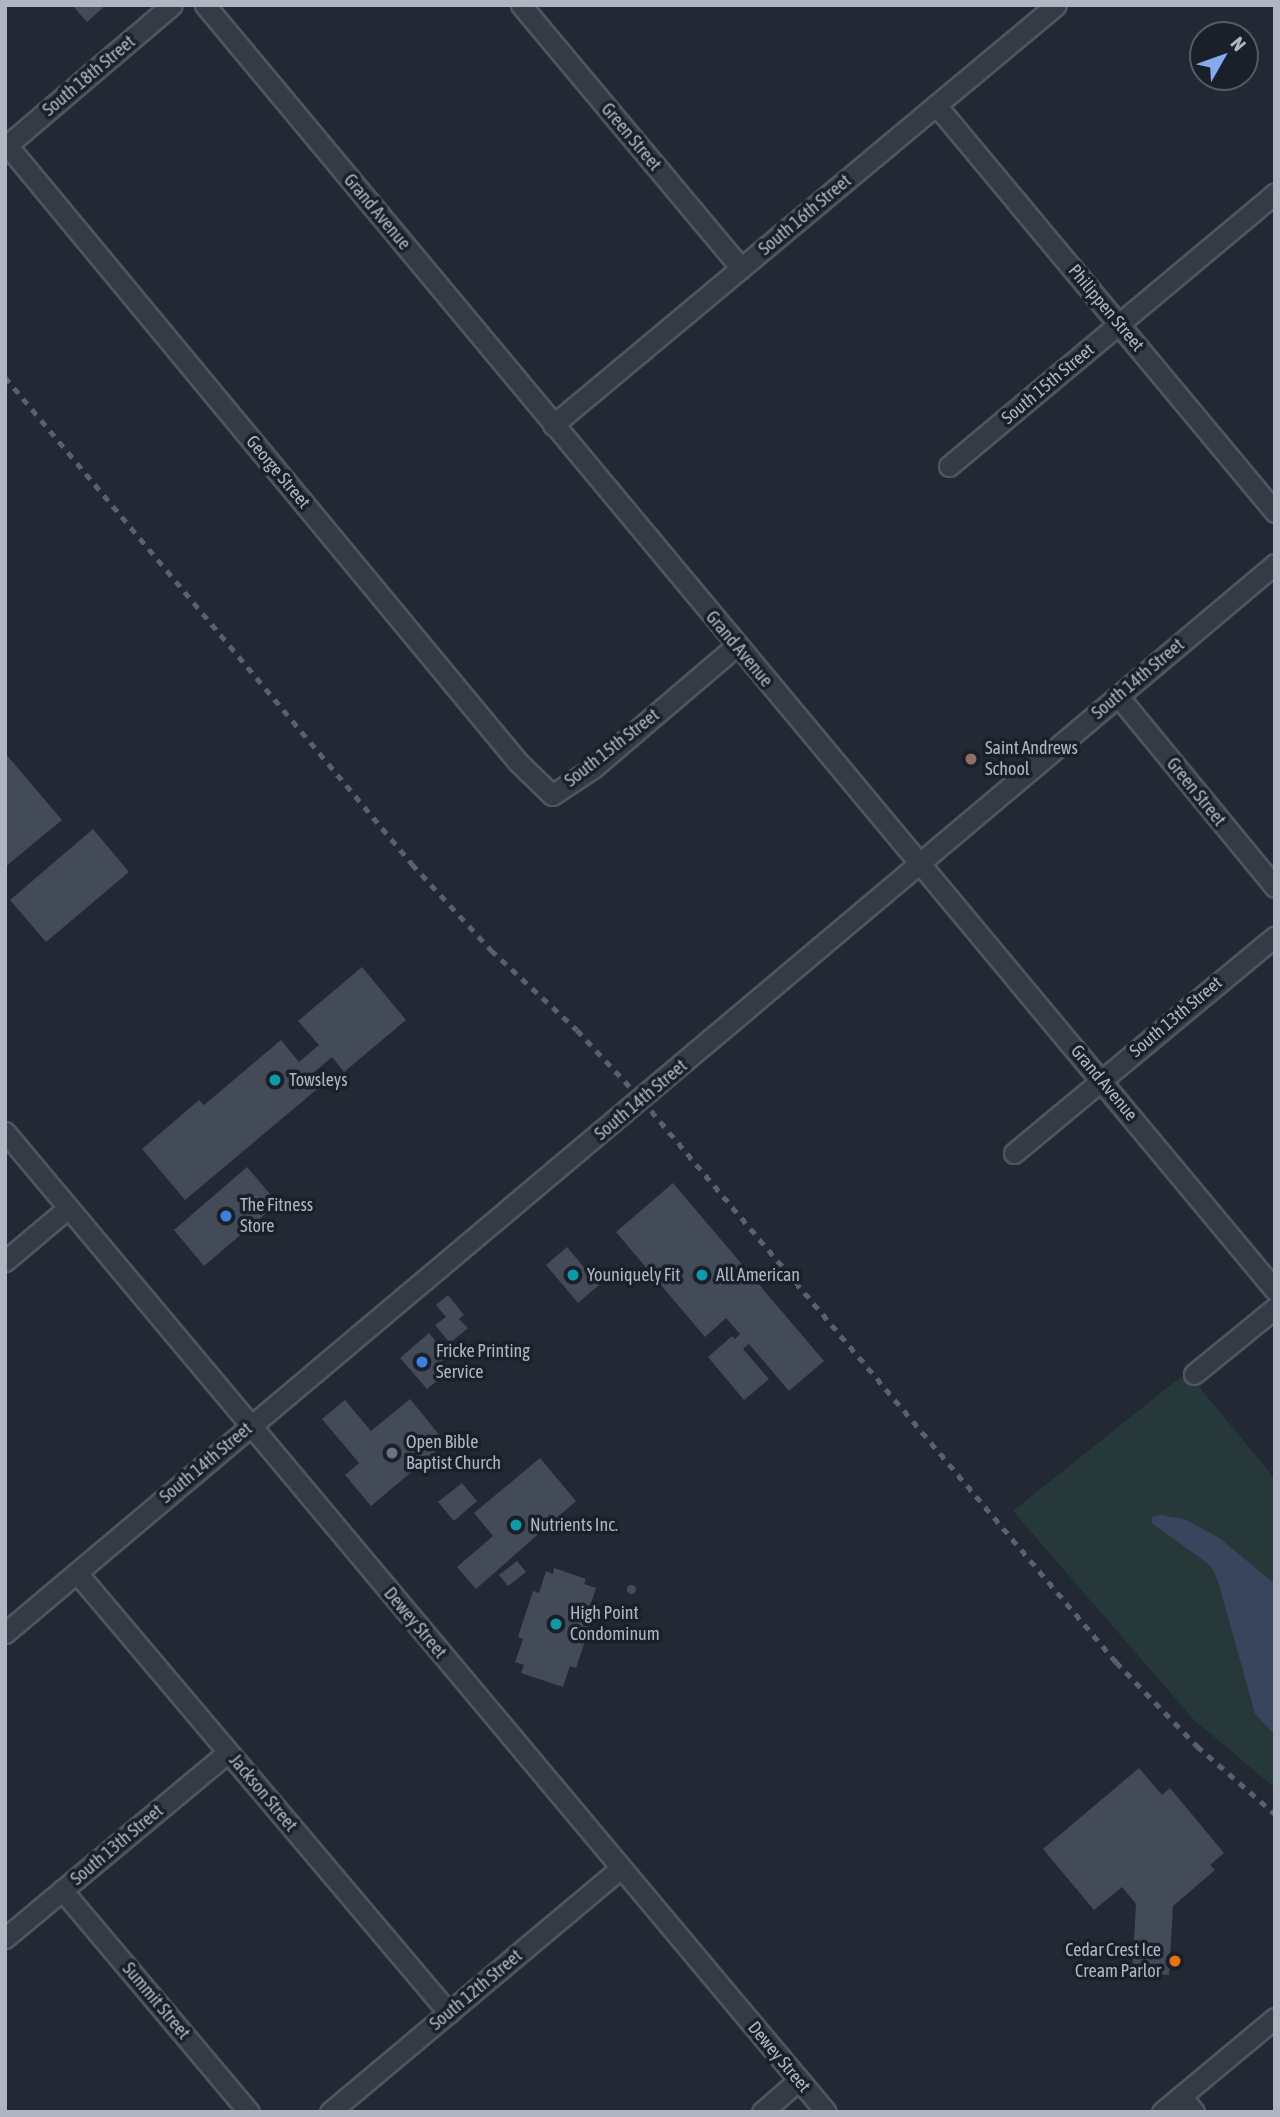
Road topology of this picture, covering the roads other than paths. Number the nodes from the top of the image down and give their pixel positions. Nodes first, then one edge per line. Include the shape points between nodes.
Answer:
1 (172, 5) edge
2 (205, 5) edge
3 (521, 5) edge
4 (1056, 5) edge
5 (936, 105) junction
6 (6, 146) edge
7 (1275, 193) edge
8 (741, 268) junction
9 (1120, 324) junction
10 (554, 425) junction
11 (949, 466) dead end
12 (1275, 512) edge
13 (1275, 564) edge
14 (736, 646) junction
15 (1118, 696) junction
16 (552, 795) joint
17 (920, 863) junction
18 (1275, 887) edge
19 (1275, 936) edge
20 (1101, 1079) junction
21 (5, 1132) edge
22 (1014, 1153) dead end
23 (68, 1209) junction
24 (5, 1261) edge
25 (1275, 1290) edge
26 (1275, 1308) edge
27 (1194, 1374) dead end
28 (249, 1426) junction
29 (76, 1573) junction
30 (5, 1633) edge
31 (228, 1752) junction
32 (621, 1868) junction
33 (62, 1890) junction
34 (5, 1938) edge
35 (449, 2013) junction
36 (1275, 2018) edge
37 (799, 2081) junction
38 (1181, 2096) junction
39 (249, 2112) edge
40 (330, 2112) edge
41 (762, 2112) edge
42 (826, 2112) edge
43 (1162, 2112) edge
44 (1195, 2112) edge

1 - 6 street, South 18th Street
2 - 10 street, Grand Avenue
3 - 8 street, Green Street
4 - 5 street, South 16th Street
5 - 8 street, South 16th Street
5 - 9 street, Philippen Street
6 - 16 street, George Street via 518,762
7 - 9 street, South 15th Street
8 - 10 street, South 16th Street
9 - 11 street, South 15th Street
9 - 12 street, Philippen Street
10 - 14 street, Grand Avenue
13 - 15 street, South 14th Street
14 - 16 street, South 15th Street via 593,768
14 - 17 street, Grand Avenue
15 - 17 street, South 14th Street
15 - 18 street, Green Street
17 - 20 street, Grand Avenue
17 - 28 street, South 14th Street
19 - 20 street, South 13th Street
20 - 22 street, South 13th Street
20 - 25 street, Grand Avenue
21 - 23 street, Dewey Street
23 - 24 street
23 - 28 street, Dewey Street
26 - 27 street
28 - 29 street, South 14th Street
28 - 32 street, Dewey Street
29 - 30 street, South 14th Street
29 - 31 street, Jackson Street
31 - 33 street, South 13th Street
31 - 35 street, Jackson Street
32 - 35 street, South 12th Street
32 - 37 street, Dewey Street
33 - 34 street, South 13th Street
33 - 39 street, Summit Street
35 - 40 street, South 12th Street
36 - 38 street
37 - 41 street
37 - 42 street, Dewey Street
38 - 43 street
38 - 44 street

